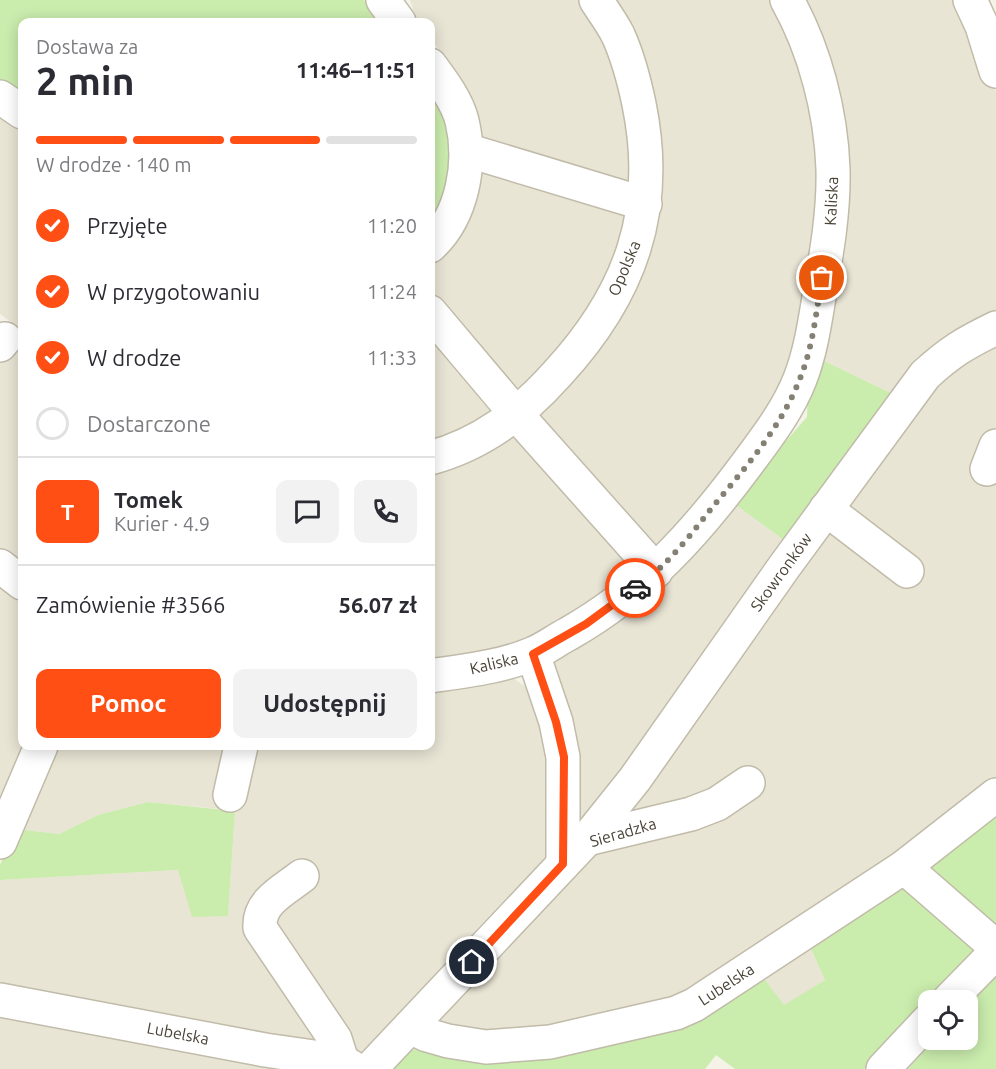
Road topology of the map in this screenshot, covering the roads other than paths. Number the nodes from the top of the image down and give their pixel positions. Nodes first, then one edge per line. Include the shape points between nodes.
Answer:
1 (383, 0) edge
2 (596, 0) edge
3 (787, 0) edge
4 (970, 0) edge
5 (396, 18) edge
6 (996, 71) edge
7 (435, 72) edge
8 (0, 97) edge
9 (18, 109) edge
10 (466, 150) junction
11 (645, 204) junction
12 (435, 239) edge
13 (435, 318) edge
14 (996, 328) edge
15 (517, 414) junction
16 (435, 457) edge
17 (826, 509) junction
18 (0, 566) edge
19 (656, 571) junction
20 (907, 572) dead end
21 (18, 580) edge
22 (533, 654) junction
23 (435, 675) edge
24 (39, 750) edge
25 (240, 750) edge
26 (748, 783) dead end
27 (230, 795) dead end
28 (996, 795) edge
29 (587, 839) junction
30 (0, 842) edge
31 (563, 864) junction
32 (904, 867) junction
33 (302, 876) dead end
34 (996, 947) edge
35 (996, 952) edge
36 (959, 990) edge
37 (0, 1000) edge
38 (410, 1027) junction
39 (918, 1032) edge
40 (356, 1066) edge
41 (883, 1069) edge

1 - 5 street
2 - 11 street, Opolska via 617,34 633,76 647,165
3 - 19 street, Kaliska via 823,97 833,168 828,239 806,362 776,425 687,539
4 - 6 street
7 - 10 street via 461,120
8 - 9 street
10 - 11 street
10 - 12 street via 464,182 453,215
11 - 15 street, Opolska via 633,252 610,303 566,364
13 - 15 street
14 - 17 street, Skowronków via 949,353 925,375
15 - 16 street, Opolska via 482,438
15 - 19 street
17 - 20 street
17 - 29 street, Skowronków via 662,741
18 - 21 street
19 - 22 street, Kaliska via 586,624
22 - 23 street, Kaliska
22 - 31 street via 564,757
24 - 30 street
25 - 27 street
26 - 29 street, Sieradzka via 717,804 691,814
28 - 32 street, Lubelska
29 - 31 street, Sieradzka
31 - 38 street, Sieradzka
32 - 34 street
32 - 38 street, Lubelska via 676,1013 550,1042 486,1047 438,1038
33 - 40 street via 262,909 260,928
35 - 36 street
37 - 40 street, Lubelska
38 - 40 street, Sieradzka
39 - 41 street

